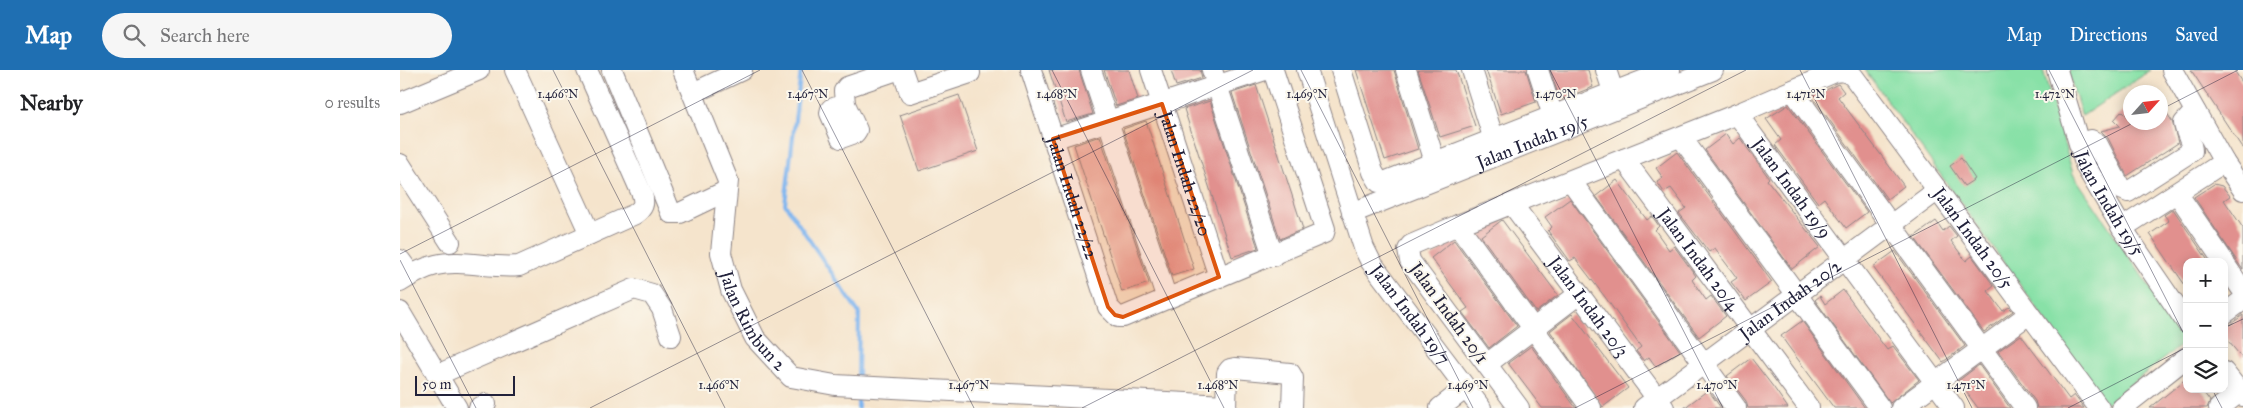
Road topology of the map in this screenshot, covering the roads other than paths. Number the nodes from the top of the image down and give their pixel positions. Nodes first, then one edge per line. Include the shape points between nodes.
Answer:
1 (479, 70) edge
2 (515, 70) edge
3 (587, 70) edge
4 (612, 70) edge
5 (683, 70) edge
6 (742, 70) edge
7 (897, 70) edge
8 (902, 70) edge
9 (969, 70) edge
10 (1031, 70) edge
11 (1091, 70) edge
12 (1150, 70) edge
13 (1265, 70) edge
14 (1273, 70) edge
15 (1307, 70) edge
16 (1341, 70) edge
17 (1406, 70) edge
18 (1472, 70) edge
19 (1538, 70) edge
20 (1606, 70) edge
21 (1670, 70) edge
22 (1713, 70) edge
23 (2057, 70) edge
24 (2172, 70) edge
25 (1844, 71) edge
26 (1214, 78) edge
27 (1793, 91) junction
28 (1613, 92) junction
29 (693, 93) junction
30 (400, 103) edge
31 (845, 104) dead end
32 (1162, 104) junction
33 (2195, 110) junction
34 (1737, 114) junction
35 (1552, 116) junction
36 (1108, 121) junction
37 (1681, 137) junction
38 (1053, 139) junction
39 (1494, 140) junction
40 (2079, 142) junction
41 (1624, 159) junction
42 (1436, 162) junction
43 (2224, 162) junction
44 (400, 164) edge
45 (1570, 181) junction
46 (1938, 190) junction
47 (2243, 190) edge
48 (726, 191) junction
49 (2177, 192) junction
50 (1512, 204) junction
51 (1352, 213) junction
52 (1458, 224) junction
53 (1890, 226) junction
54 (2122, 228) junction
55 (590, 234) junction
56 (450, 242) dead end
57 (1273, 256) junction
58 (2221, 258) edge
59 (1844, 260) junction
60 (2228, 268) edge
61 (404, 272) edge
62 (1219, 277) junction
63 (2243, 291) edge
64 (1579, 294) junction
65 (1797, 296) junction
66 (1167, 300) junction
67 (2243, 300) edge
68 (2228, 311) edge
69 (400, 312) edge
70 (2029, 314) junction
71 (2183, 317) edge
72 (1533, 328) junction
73 (1751, 330) junction
74 (671, 336) dead end
75 (1982, 349) junction
76 (2183, 361) edge
77 (1487, 364) junction
78 (1703, 364) junction
79 (437, 375) junction
80 (2228, 377) edge
81 (1935, 382) junction
82 (1466, 388) junction
83 (2241, 394) edge
84 (980, 400) edge
85 (2139, 401) edge
86 (1040, 402) edge
87 (1105, 403) edge
88 (1163, 405) edge
89 (1655, 405) edge
90 (1226, 407) edge
91 (457, 408) edge
92 (1292, 408) edge
93 (1440, 408) edge
94 (1481, 408) edge
95 (1519, 408) edge
96 (1591, 408) edge
97 (1736, 408) edge
98 (1809, 408) edge
99 (1880, 408) edge
100 (1901, 408) edge
101 (1954, 408) edge
102 (2025, 408) edge
103 (2100, 408) edge
104 (2122, 408) edge
105 (2219, 408) edge

1 - 30 street
2 - 55 street
3 - 55 street via 644,201 635,214
4 - 48 street via 671,213 680,213
5 - 29 street, Jalan Rimbun 2
6 - 29 street
7 - 31 street via 847,87 844,91
8 - 9 street via 910,93 970,73
10 - 38 street, Jalan Indah 22/22
11 - 36 street
12 - 32 street, Jalan Indah 22/20
13 - 26 street
14 - 57 street via 1325,229 1324,233
15 - 51 street, Jalan Indah 19/7
16 - 42 street via 1379,182
17 - 42 street
18 - 39 street
19 - 35 street
20 - 28 street
21 - 28 street
22 - 51 street, Jalan Indah 19/5
23 - 40 street, Jalan Indah 19/5
24 - 33 street
25 - 27 street
25 - 46 street, Jalan Indah 20/5 via 1853,76
26 - 32 street
26 - 57 street
27 - 34 street
27 - 53 street
28 - 35 street
29 - 48 street, Jalan Rimbun 2 via 728,180
32 - 36 street
32 - 62 street, Jalan Indah 22/20
33 - 40 street via 2184,122 2192,151 2128,192 2121,189 2097,143 2091,140
33 - 43 street
34 - 37 street
34 - 59 street, Jalan Indah 19/9
35 - 39 street
36 - 38 street
36 - 66 street
37 - 41 street
37 - 65 street
38 - 66 street, Jalan Indah 22/22 via 1108,307 1115,315 1123,317
39 - 42 street
40 - 54 street, Jalan Indah 19/5 via 2086,167
41 - 45 street
41 - 73 street, Jalan Indah 20/4
43 - 47 street
43 - 49 street
44 - 56 street
45 - 50 street
45 - 78 street
46 - 53 street, Jalan Indah 20/2
46 - 70 street, Jalan Indah 20/5
48 - 84 street, Jalan Rimbun 2 via 721,254 731,290 755,338 792,377 835,385 886,387
49 - 54 street
49 - 58 street
50 - 52 street
50 - 64 street, Jalan Indah 20/3
51 - 82 street, Jalan Indah 19/7 via 1371,262
52 - 72 street
52 - 77 street, Jalan Indah 20/1 via 1417,242 1408,250 1410,261
53 - 59 street, Jalan Indah 20/2
53 - 75 street
54 - 71 street, Jalan Indah 19/5
55 - 61 street via 519,266 437,265
57 - 62 street
59 - 65 street, Jalan Indah 20/2
59 - 81 street, Jalan Indah 19/9
60 - 63 street
62 - 66 street
64 - 72 street
64 - 89 street, Jalan Indah 20/3
65 - 73 street, Jalan Indah 20/2
65 - 99 street
67 - 68 street
69 - 79 street
70 - 75 street
70 - 103 street, Jalan Indah 20/5
72 - 77 street
72 - 96 street
73 - 78 street, Jalan Indah 20/2
73 - 98 street, Jalan Indah 20/4
74 - 79 street via 662,309 652,294 634,290
75 - 81 street
75 - 102 street
76 - 85 street
77 - 95 street, Jalan Indah 20/1
78 - 89 street, Jalan Indah 20/2
78 - 97 street
79 - 91 street
80 - 83 street
81 - 100 street
81 - 101 street, Jalan Indah 19/9
82 - 93 street
82 - 94 street, Jalan Indah 19/7
83 - 105 street
84 - 86 street, Jalan Rimbun 2
85 - 104 street
86 - 87 street, Jalan Rimbun 2
87 - 88 street, Jalan Rimbun 2
88 - 90 street, Jalan Rimbun 2
90 - 92 street via 1227,373 1235,368 1290,373 1293,378

